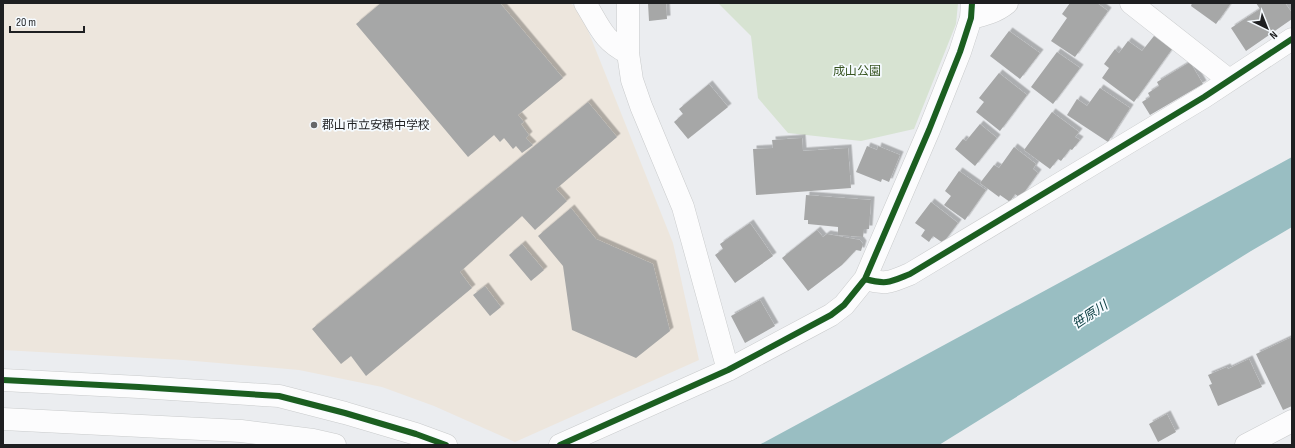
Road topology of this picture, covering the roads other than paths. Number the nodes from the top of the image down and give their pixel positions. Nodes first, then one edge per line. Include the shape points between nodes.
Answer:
1 (585, 3) edge
2 (628, 3) edge
3 (1007, 3) edge
4 (1131, 3) edge
5 (971, 11) edge
6 (1292, 39) edge
7 (628, 53) junction
8 (1229, 80) junction
9 (865, 279) junction
10 (728, 370) junction
11 (3, 380) edge
12 (3, 419) edge
13 (1292, 421) edge
14 (335, 445) edge
15 (446, 445) edge
16 (560, 445) edge
17 (1246, 445) edge

1 - 7 street via 603,33 615,46
2 - 7 street
3 - 5 street via 993,12
4 - 8 street
5 - 9 street via 960,52 932,123
6 - 8 street
7 - 10 street via 636,92 684,207
8 - 9 street via 1191,106 910,274 888,282 878,283
9 - 10 street via 839,310
10 - 16 street
11 - 15 street via 279,396 345,413
12 - 14 street via 241,431
13 - 17 street

